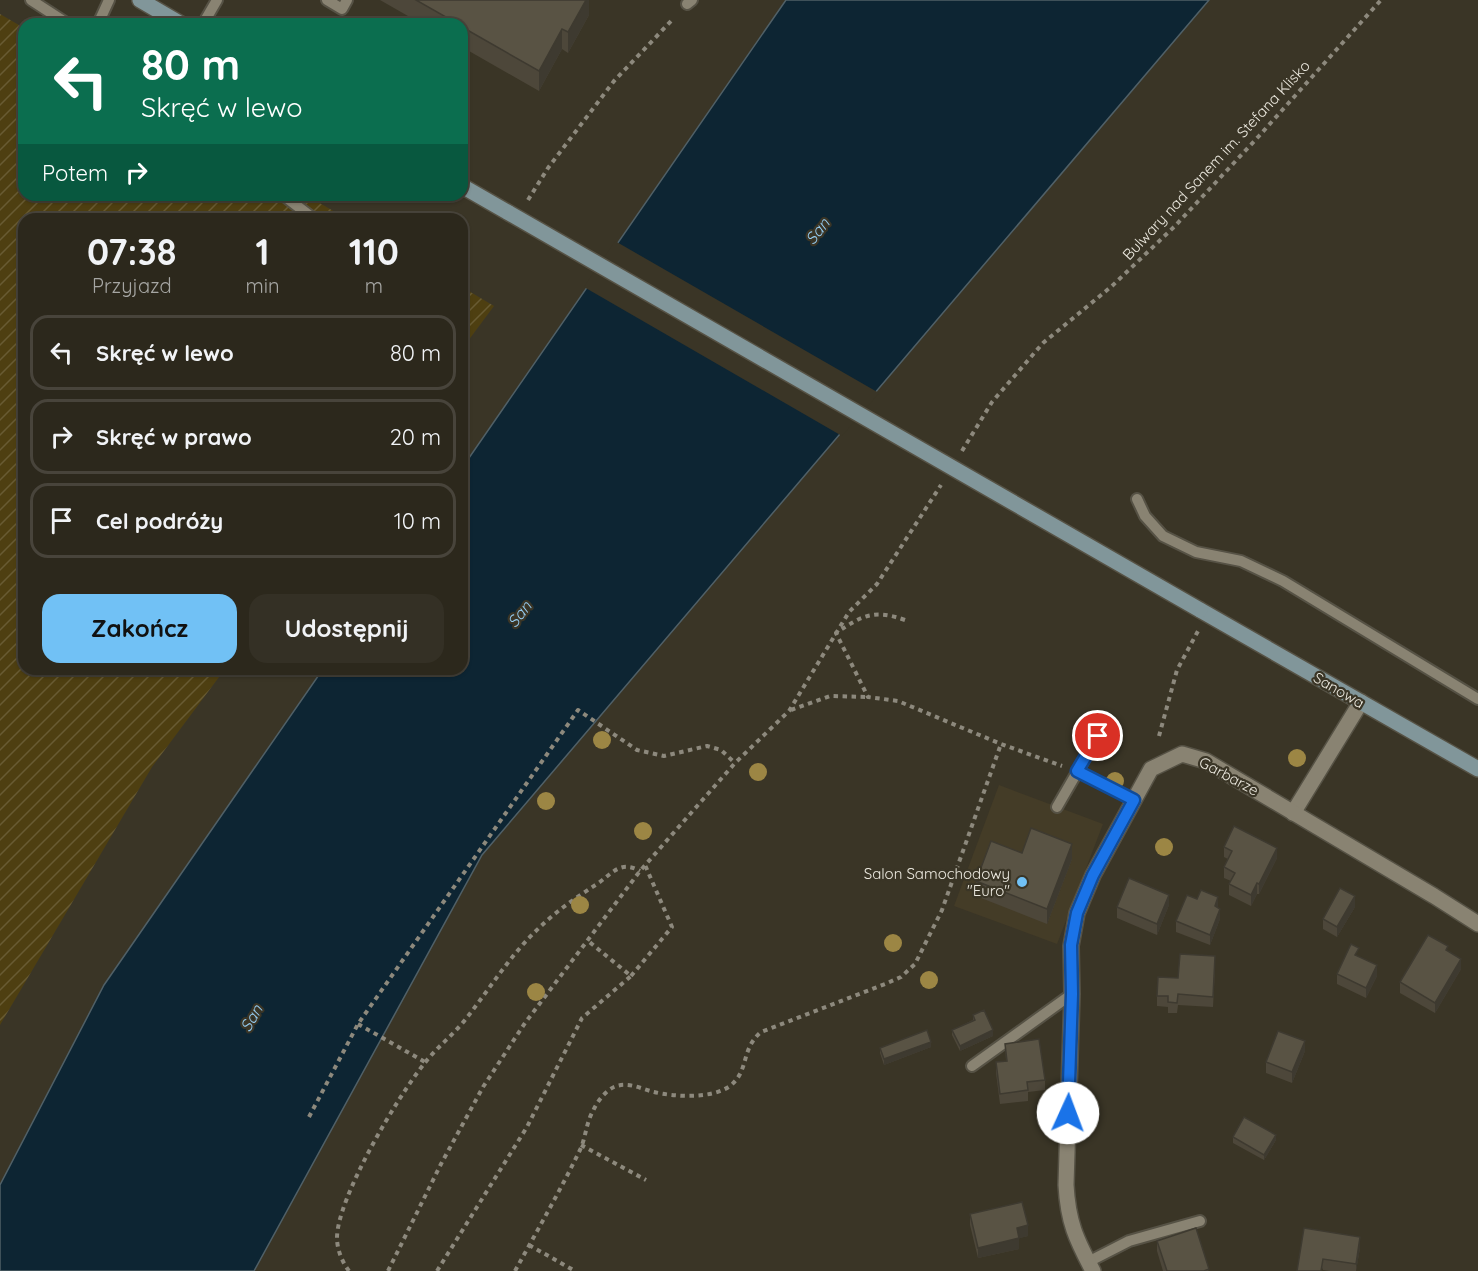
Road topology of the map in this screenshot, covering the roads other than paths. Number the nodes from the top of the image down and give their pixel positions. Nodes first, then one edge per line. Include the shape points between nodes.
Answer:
1 (31, 0) edge
2 (110, 0) edge
3 (140, 0) edge
4 (217, 0) edge
5 (327, 0) edge
6 (347, 0) edge
7 (59, 18) edge
8 (101, 18) edge
9 (171, 18) edge
10 (206, 18) edge
11 (468, 189) edge
12 (291, 201) edge
13 (306, 213) edge
14 (1137, 499) dead end
15 (1478, 699) edge
16 (1360, 702) junction
17 (1098, 736) dead end
18 (1478, 769) edge
19 (1077, 771) junction
20 (1134, 800) junction
21 (1057, 807) dead end
22 (1293, 813) junction
23 (1478, 924) edge
24 (1072, 994) junction
25 (972, 1066) dead end
26 (1200, 1221) dead end
27 (1091, 1266) edge

1 - 7 lane
2 - 8 lane
3 - 9 main road
4 - 10 lane
5 - 6 lane via 342,9
11 - 16 main road, Sanowa, bridge
12 - 13 lane
14 - 15 lane via 1145,516 1163,536 1196,552 1241,561 1283,581
16 - 18 main road, Sanowa
16 - 22 street
17 - 19 lane
19 - 20 lane
19 - 21 lane
20 - 22 street, Garbarze via 1151,769 1182,754 1206,761
20 - 24 street, Garbarze via 1077,913 1071,945
22 - 23 street, Garbarze
24 - 25 lane
24 - 27 street, Garbarze via 1067,1211
26 - 27 lane via 1129,1241

